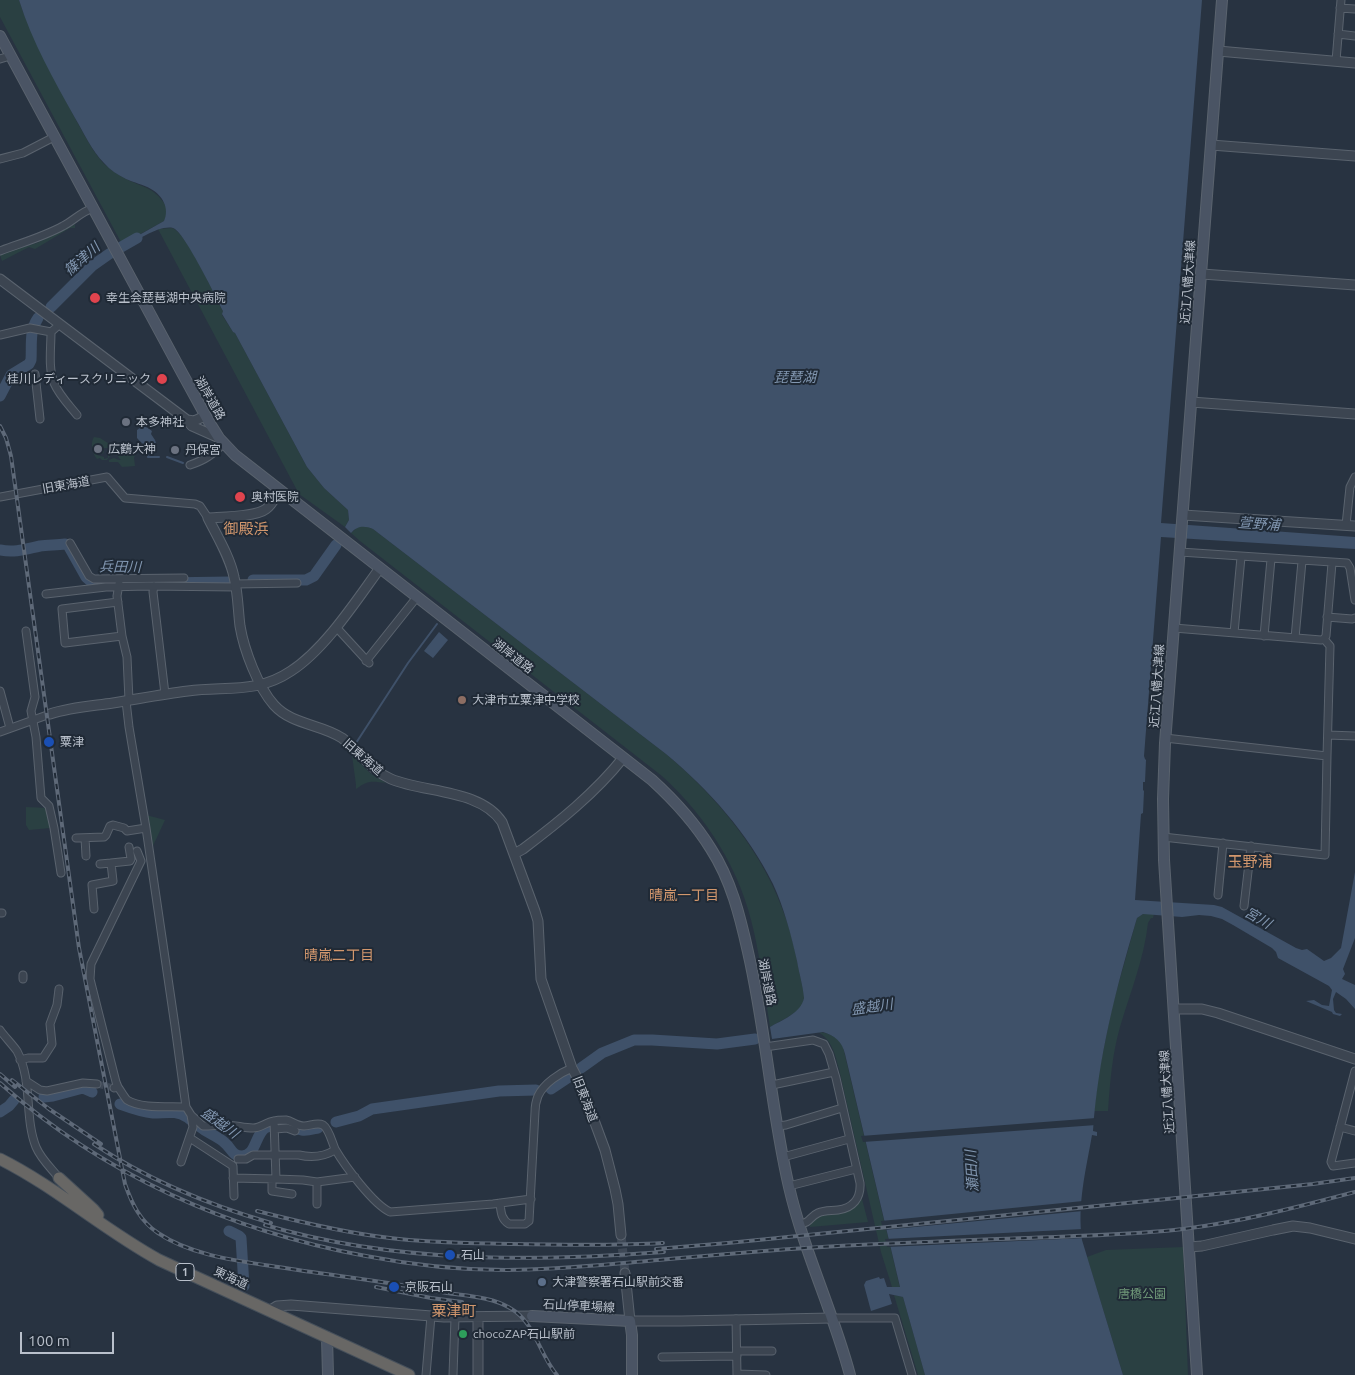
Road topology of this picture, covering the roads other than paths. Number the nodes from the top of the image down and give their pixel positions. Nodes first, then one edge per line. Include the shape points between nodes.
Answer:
1 (1222, 0) edge
2 (1341, 4) edge
3 (1355, 9) edge
4 (1338, 34) junction
5 (0, 36) edge
6 (1355, 36) edge
7 (1218, 51) junction
8 (10, 56) junction
9 (0, 60) edge
10 (1336, 61) junction
11 (1355, 63) edge
12 (54, 137) junction
13 (1211, 145) junction
14 (1355, 156) edge
15 (0, 159) edge
16 (93, 208) junction
17 (0, 251) edge
18 (1202, 274) junction
19 (0, 279) edge
20 (1355, 285) edge
21 (60, 324) junction
22 (51, 332) junction
23 (0, 335) edge
24 (35, 374) dead end
25 (1191, 402) junction
26 (1355, 414) edge
27 (78, 415) dead end
28 (205, 416) junction
29 (40, 420) dead end
30 (187, 420) junction
31 (222, 440) junction
32 (190, 465) dead end
33 (1355, 477) edge
34 (280, 490) junction
35 (0, 497) edge
36 (1183, 517) junction
37 (208, 518) junction
38 (1351, 526) edge
39 (70, 543) dead end
40 (1180, 552) junction
41 (1241, 557) junction
42 (1271, 559) junction
43 (1302, 561) junction
44 (1332, 563) junction
45 (380, 568) junction
46 (184, 578) dead end
47 (119, 583) junction
48 (297, 583) dead end
49 (154, 586) junction
50 (236, 586) junction
51 (46, 594) dead end
52 (417, 597) junction
53 (1355, 600) edge
54 (118, 602) junction
55 (1327, 617) junction
56 (1355, 618) edge
57 (336, 627) junction
58 (1174, 628) junction
59 (26, 630) dead end
60 (1234, 633) junction
61 (122, 636) junction
62 (1264, 636) junction
63 (1295, 638) junction
64 (1324, 639) junction
65 (262, 684) junction
66 (0, 691) edge
67 (165, 694) junction
68 (128, 701) junction
69 (50, 714) joint
70 (33, 720) junction
71 (10, 728) junction
72 (0, 732) edge
73 (1328, 735) junction
74 (1355, 736) edge
75 (1165, 738) junction
76 (1328, 756) junction
77 (623, 758) junction
78 (146, 828) junction
79 (1163, 836) junction
80 (76, 838) dead end
81 (86, 838) junction
82 (1223, 843) junction
83 (148, 844) junction
84 (1251, 846) junction
85 (132, 853) junction
86 (514, 854) junction
87 (86, 856) dead end
88 (150, 862) junction
89 (111, 863) junction
90 (140, 863) junction
91 (100, 864) dead end
92 (61, 873) dead end
93 (127, 879) dead end
94 (1218, 895) dead end
95 (1244, 906) dead end
96 (94, 909) dead end
97 (58, 989) dead end
98 (1174, 1009) junction
99 (0, 1030) edge
100 (766, 1047) junction
101 (1355, 1059) edge
102 (20, 1060) junction
103 (572, 1068) junction
104 (1355, 1071) edge
105 (834, 1072) junction
106 (26, 1081) junction
107 (97, 1084) tunnel mouth
108 (772, 1085) junction
109 (1352, 1092) edge
110 (186, 1106) junction
111 (842, 1108) junction
112 (191, 1116) junction
113 (274, 1125) junction
114 (778, 1126) junction
115 (1340, 1127) junction
116 (295, 1131) dead end
117 (1355, 1131) edge
118 (190, 1138) junction
119 (849, 1139) junction
120 (336, 1150) junction
121 (276, 1156) junction
122 (783, 1157) junction
123 (0, 1159) edge
124 (238, 1159) dead end
125 (181, 1162) dead end
126 (1355, 1162) edge
127 (856, 1169) junction
128 (355, 1177) junction
129 (59, 1178) junction
130 (233, 1178) junction
131 (274, 1179) junction
132 (317, 1182) junction
133 (789, 1186) junction
134 (53, 1190) junction
135 (292, 1194) dead end
136 (234, 1196) dead end
137 (531, 1199) junction
138 (500, 1203) junction
139 (74, 1204) junction
140 (318, 1204) dead end
141 (799, 1224) junction
142 (106, 1226) junction
143 (621, 1235) tunnel mouth
144 (1355, 1239) edge
145 (1189, 1247) junction
146 (625, 1273) tunnel mouth
147 (268, 1311) junction
148 (431, 1316) junction
149 (532, 1316) joint
150 (478, 1317) junction
151 (455, 1318) junction
152 (832, 1318) junction
153 (736, 1319) junction
154 (630, 1321) junction
155 (327, 1337) junction
156 (772, 1351) dead end
157 (737, 1353) junction
158 (662, 1357) dead end
159 (328, 1375) edge
160 (409, 1375) edge
161 (426, 1375) edge
162 (453, 1375) edge
163 (478, 1375) edge
164 (632, 1375) edge
165 (737, 1375) edge
166 (766, 1375) edge
167 (850, 1375) edge
168 (912, 1375) edge
169 (1197, 1375) edge

1 - 7 main road, 近江八幡大津線
2 - 3 street
2 - 4 street
4 - 6 street
4 - 10 street
5 - 8 main road, 湖岸道路
7 - 10 street
7 - 13 main road, 近江八幡大津線
8 - 9 street
8 - 12 main road, 湖岸道路
10 - 11 street
12 - 15 street via 23,153
12 - 16 main road, 湖岸道路
13 - 14 street
13 - 18 main road, 近江八幡大津線
16 - 17 street via 63,226
16 - 28 main road, 湖岸道路
18 - 20 street
18 - 25 main road, 近江八幡大津線
19 - 21 street
21 - 22 street
21 - 30 street
22 - 23 street via 32,329
22 - 27 street via 54,383 59,394
24 - 29 street
25 - 26 street
25 - 36 main road, 近江八幡大津線
28 - 30 street
28 - 31 main road, 湖岸道路
30 - 31 street via 192,426
31 - 32 street via 209,457
31 - 34 main road, 湖岸道路 via 235,455
33 - 38 street via 1348,494
34 - 37 street via 263,511
34 - 45 main road, 湖岸道路
35 - 37 street, 旧東海道 via 107,477 125,498 195,504
36 - 38 street
36 - 40 main road, 近江八幡大津線
37 - 50 street, 旧東海道 via 230,564
39 - 47 street via 89,576
40 - 41 street
40 - 58 main road, 近江八幡大津線
41 - 42 street
41 - 60 street
42 - 43 street
42 - 62 street
43 - 44 street
43 - 63 street
44 - 53 street via 1347,564 1350,568
44 - 55 street
45 - 52 main road, 湖岸道路
45 - 57 street
46 - 47 street
47 - 49 street
47 - 51 street
47 - 54 street
48 - 50 street
49 - 50 street
49 - 67 street
50 - 65 street, 旧東海道 via 244,643
52 - 57 street via 367,662
52 - 77 main road, 湖岸道路
54 - 61 street
54 - 61 street via 62,609 65,643
55 - 56 street
55 - 64 street
57 - 65 street via 297,667
58 - 60 street
58 - 75 main road, 近江八幡大津線
59 - 70 street via 35,697 31,709
60 - 62 street
61 - 68 street via 128,658
62 - 63 street
63 - 64 street
64 - 73 street via 1330,646
65 - 67 street via 251,688
65 - 86 street, 旧東海道 via 270,701 279,710 342,738 383,775 397,782 459,796 494,812 502,822
66 - 71 street
67 - 68 street
68 - 69 street
68 - 78 street via 130,734
69 - 70 street
70 - 71 street
70 - 92 street via 41,798 49,806
71 - 72 street
73 - 74 street
73 - 76 street
75 - 76 street
75 - 79 main road, 近江八幡大津線
76 - 84 street via 1325,855
77 - 86 street via 586,797
77 - 100 main road, 湖岸道路 via 684,811 712,850 727,880 740,915
78 - 81 street via 127,831 113,825 104,837
78 - 83 street
79 - 82 street
79 - 98 main road, 近江八幡大津線
80 - 81 street
81 - 87 street
82 - 84 street
82 - 94 street
83 - 85 street
83 - 88 street
84 - 95 street
85 - 89 street via 130,861
85 - 90 street
85 - 93 street via 135,863
86 - 103 street, 旧東海道 via 538,921 541,979
88 - 90 street
88 - 110 street
89 - 91 street
89 - 96 street via 113,881 92,885
90 - 110 street via 91,964 90,979 116,1088 126,1100 136,1104
97 - 102 street via 57,1005 50,1024 52,1044 43,1058
98 - 101 street via 1202,1009 1218,1013
98 - 145 main road, 近江八幡大津線
99 - 102 street
100 - 105 street via 806,1040 821,1042 828,1050
100 - 108 main road, 湖岸道路
102 - 106 street
103 - 137 street via 553,1078 536,1101
103 - 143 street, 旧東海道 via 582,1085 613,1178
104 - 109 street
105 - 108 street
105 - 111 street
106 - 107 street via 48,1091 83,1083
106 - 129 street via 33,1140 41,1157
108 - 114 main road, 湖岸道路
109 - 115 street
110 - 112 street
111 - 114 street
111 - 119 street
112 - 113 street via 203,1126 255,1128 265,1123
112 - 118 street
113 - 116 street
113 - 120 street via 286,1120 305,1126 322,1125 326,1127
113 - 121 street
114 - 122 main road, 湖岸道路
115 - 117 street
115 - 126 street via 1332,1164
118 - 125 street
118 - 130 street via 233,1166
119 - 122 street
119 - 127 street
120 - 121 street via 327,1155
120 - 128 street
121 - 124 street via 253,1155
121 - 131 street
122 - 133 main road, 湖岸道路
123 - 134 highway, 東海道 / 1
127 - 133 street
127 - 141 street via 860,1190 854,1202 844,1209 823,1211 813,1215 808,1222
128 - 132 street
128 - 138 street via 390,1212
129 - 134 highway via 60,1187
129 - 139 highway
129 - 142 highway via 93,1209
130 - 131 street
130 - 136 street
131 - 132 street
131 - 135 street via 272,1191
132 - 140 street
133 - 141 main road, 湖岸道路
134 - 139 highway, 東海道 / 1
137 - 138 street
137 - 138 street via 530,1219 525,1224 507,1223
139 - 142 highway, 東海道 / 1
141 - 152 main road, 湖岸道路
142 - 147 highway, 東海道 / 1 via 160,1260
144 - 145 street via 1293,1226
145 - 169 main road, 近江八幡大津線
146 - 154 street
147 - 148 street via 277,1306 291,1305
147 - 155 highway, 東海道 / 1
148 - 151 street
148 - 161 street
149 - 150 street
149 - 154 main road, 石山停車場線
150 - 151 street
150 - 163 street
151 - 162 street
152 - 153 street
152 - 167 main road, 湖岸道路
152 - 168 street via 895,1318
153 - 154 street
153 - 157 street
154 - 164 main road, 石山停車場線
155 - 159 main road
155 - 160 highway, 東海道 / 1
156 - 157 street
157 - 158 street
157 - 165 street
165 - 166 street

